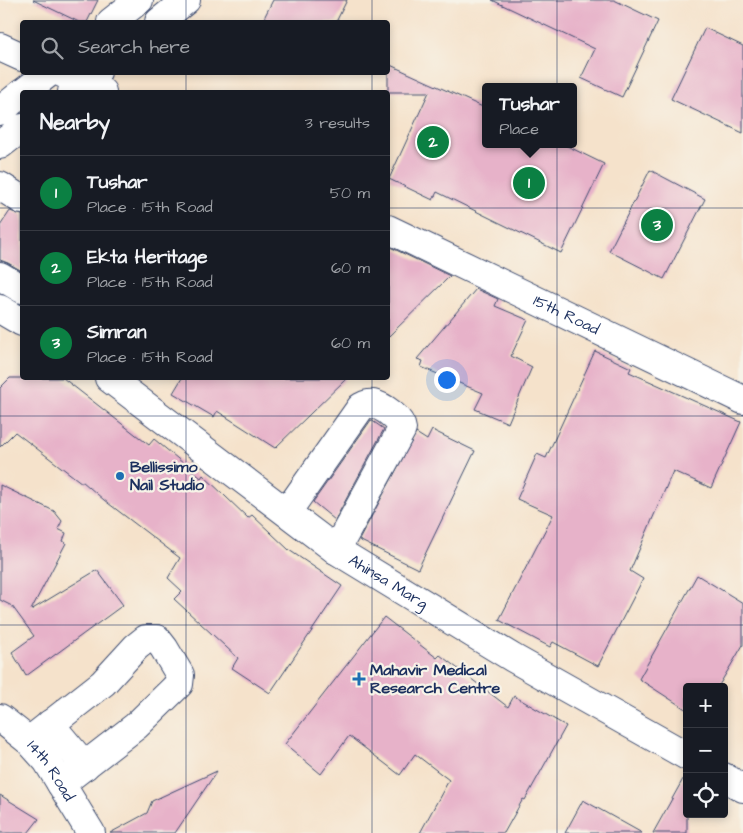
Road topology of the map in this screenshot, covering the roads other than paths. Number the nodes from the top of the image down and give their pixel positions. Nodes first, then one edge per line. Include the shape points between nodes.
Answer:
1 (139, 0) edge
2 (186, 0) edge
3 (114, 20) edge
4 (161, 20) edge
5 (0, 47) edge
6 (20, 56) edge
7 (46, 75) edge
8 (67, 75) edge
9 (89, 85) edge
10 (27, 90) edge
11 (20, 95) edge
12 (0, 111) edge
13 (20, 130) edge
14 (0, 145) edge
15 (0, 186) edge
16 (20, 199) edge
17 (0, 202) edge
18 (20, 214) edge
19 (390, 231) edge
20 (0, 276) edge
21 (20, 288) edge
22 (0, 309) edge
23 (20, 321) edge
24 (112, 380) edge
25 (743, 400) edge
26 (290, 508) junction
27 (340, 544) junction
28 (0, 718) edge
29 (50, 724) junction
30 (29, 741) junction
31 (683, 754) edge
32 (67, 758) junction
33 (728, 780) edge
34 (743, 788) edge
35 (90, 833) edge

1 - 3 street
2 - 4 street
5 - 6 street
7 - 10 street
8 - 9 street
11 - 12 street
13 - 14 street
15 - 16 street
17 - 18 street
19 - 25 street, 15th Road
20 - 21 street
22 - 23 street
24 - 26 street, Ahinsa Marg
26 - 27 street, Ahinsa Marg
26 - 27 street via 361,407 374,404 397,418 402,429
27 - 31 street, Ahinsa Marg via 513,658
28 - 30 street, 14th Road
29 - 30 street
29 - 32 street
29 - 32 street via 103,683 146,639 157,639 180,675 179,684 136,726
30 - 32 street, 14th Road
32 - 35 street, 14th Road via 61,784
33 - 34 street

